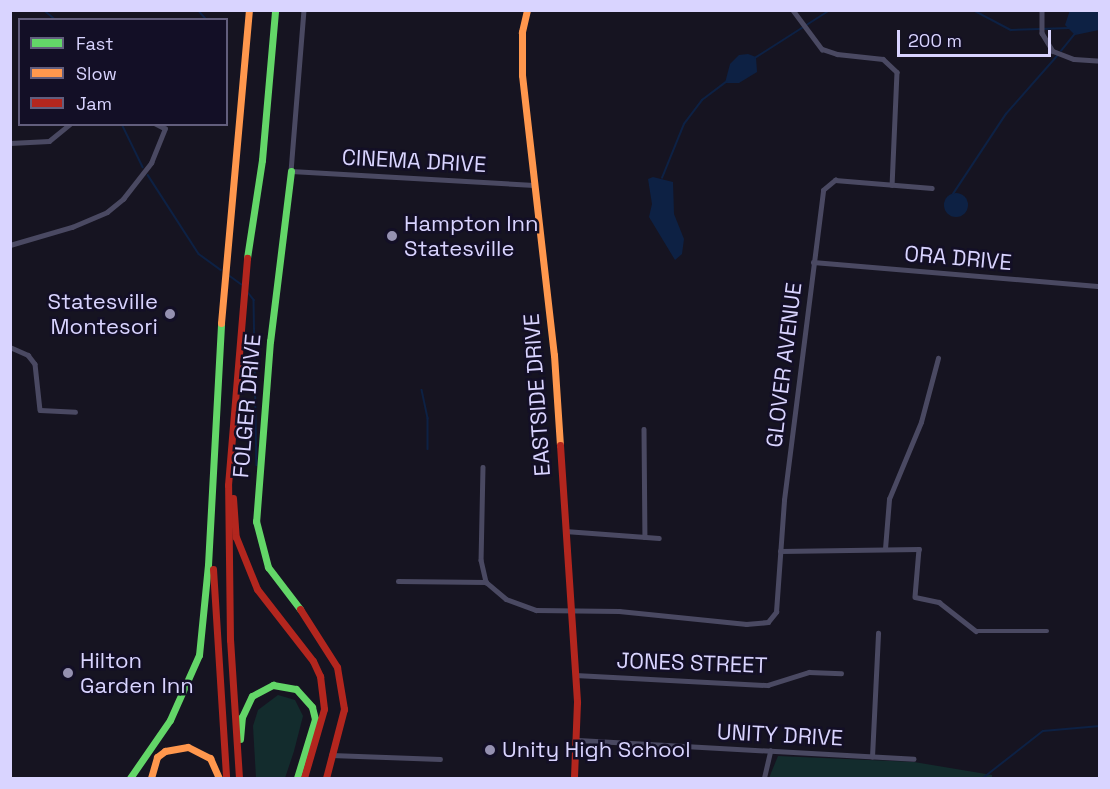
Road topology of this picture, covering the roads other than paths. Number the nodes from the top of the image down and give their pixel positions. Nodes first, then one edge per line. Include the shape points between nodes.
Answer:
1 (249, 10) edge
2 (275, 10) edge
3 (304, 10) edge
4 (527, 10) edge
5 (1042, 10) edge
6 (795, 13) edge
7 (1100, 61) edge
8 (68, 126) edge
9 (159, 126) edge
10 (10, 143) edge
11 (291, 171) junction
12 (534, 185) junction
13 (892, 185) junction
14 (932, 188) dead end
15 (10, 245) edge
16 (813, 262) junction
17 (1100, 286) edge
18 (10, 347) edge
19 (938, 357) dead end
20 (237, 364) junction
21 (75, 412) dead end
22 (644, 429) dead end
23 (483, 466) dead end
24 (210, 518) junction
25 (565, 531) junction
26 (645, 537) junction
27 (659, 538) dead end
28 (885, 549) junction
29 (780, 550) junction
30 (398, 581) dead end
31 (486, 582) junction
32 (572, 610) junction
33 (1047, 631) dead end
34 (878, 633) dead end
35 (841, 673) dead end
36 (575, 675) junction
37 (578, 740) junction
38 (770, 751) junction
39 (331, 755) junction
40 (872, 757) junction
41 (440, 759) dead end
42 (913, 759) dead end
43 (152, 766) junction
44 (132, 778) edge
45 (146, 778) edge
46 (150, 778) edge
47 (219, 778) edge
48 (226, 778) edge
49 (239, 778) edge
50 (297, 778) edge
51 (304, 778) edge
52 (326, 778) edge
53 (574, 778) edge
54 (764, 778) edge

1 - 24 main road via 215,390
2 - 20 main road
3 - 11 street, FOLGER DRIVE
4 - 12 main road, EASTSIDE DRIVE via 522,33 522,75
5 - 7 street via 1042,33 1053,51 1074,59
6 - 13 street via 822,49 883,58 897,72
8 - 10 street via 49,141
9 - 15 street via 165,129 138,182 107,212
11 - 12 street, CINEMA DRIVE
11 - 39 main road, FOLGER DRIVE via 268,363 257,537 268,567 338,667 344,709
12 - 25 main road, EASTSIDE DRIVE via 554,355
13 - 14 street
13 - 16 street, GLOVER AVENUE via 835,180 826,185 820,199
16 - 17 street, ORA DRIVE
16 - 29 street, GLOVER AVENUE
18 - 21 street via 28,355 35,364 40,410
19 - 28 street via 921,422 889,499
20 - 49 main road via 228,484 228,561
20 - 51 main road via 233,501 236,537 257,589 313,661 323,692 321,725
22 - 26 street
23 - 31 street via 482,560
24 - 44 main road via 199,655 170,720
24 - 48 main road
25 - 26 street
25 - 32 main road, EASTSIDE DRIVE
26 - 27 street
28 - 29 street
28 - 33 street via 919,549 915,597 939,602 970,628
29 - 32 street, GLOVER AVENUE via 776,612 768,621 746,624
30 - 31 street
31 - 32 street via 521,607
32 - 36 main road, EASTSIDE DRIVE
34 - 40 street, UNITY DRIVE
35 - 36 street, JONES STREET via 809,672 768,685
36 - 37 main road, EASTSIDE DRIVE
37 - 38 street, UNITY DRIVE
37 - 53 main road, EASTSIDE DRIVE
38 - 40 street, UNITY DRIVE
38 - 54 street
39 - 41 street
39 - 52 main road, FOLGER DRIVE
40 - 42 street, UNITY DRIVE
43 - 45 main road
43 - 46 main road
43 - 47 main road via 165,751 188,747 210,758
49 - 50 main road via 245,705 252,696 273,685 296,689 312,707 313,731

